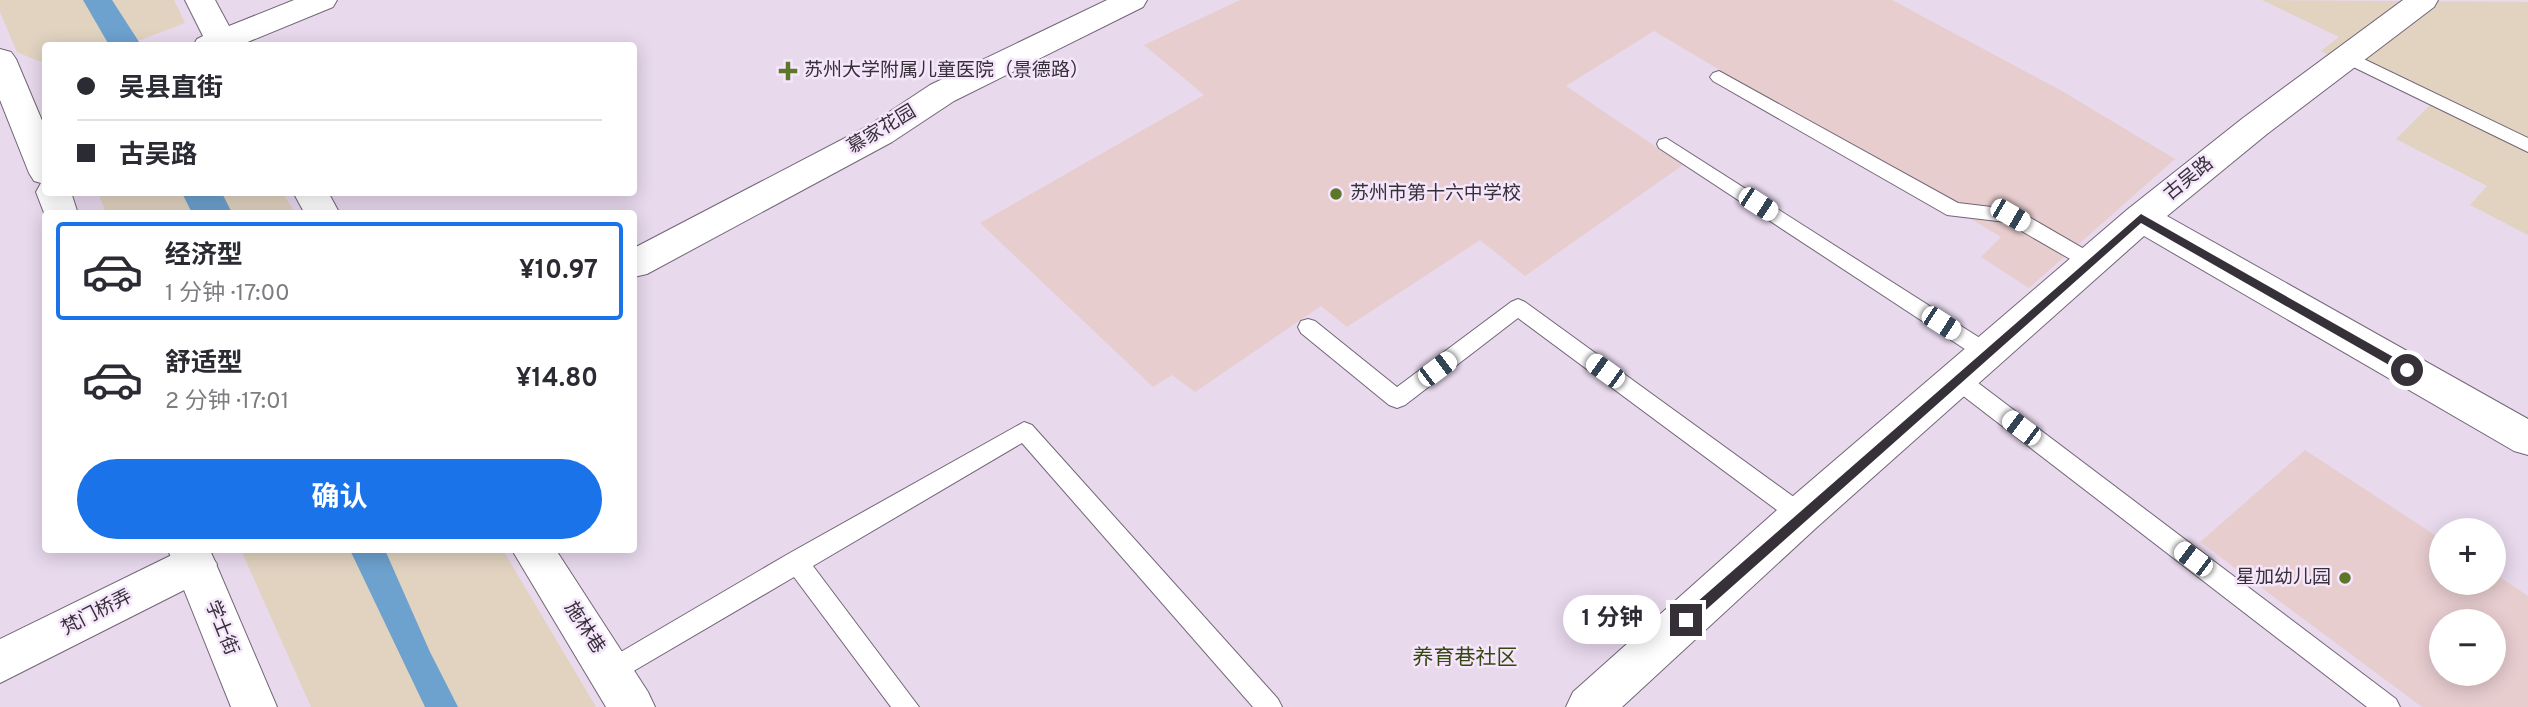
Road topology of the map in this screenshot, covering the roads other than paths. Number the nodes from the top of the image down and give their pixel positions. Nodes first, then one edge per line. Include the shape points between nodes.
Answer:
1 (200, 0) edge
2 (323, 0) edge
3 (1132, 0) edge
4 (2423, 0) edge
5 (217, 42) edge
6 (223, 42) edge
7 (2347, 57) junction
8 (0, 59) edge
9 (1719, 77) dead end
10 (24, 121) edge
11 (1666, 144) dead end
12 (2528, 146) edge
13 (42, 164) edge
14 (2141, 218) junction
15 (637, 262) edge
16 (2091, 262) junction
17 (1308, 327) dead end
18 (1987, 353) junction
19 (1956, 379) junction
20 (2528, 439) edge
21 (1801, 515) junction
22 (535, 553) edge
23 (192, 557) edge
24 (796, 561) junction
25 (0, 662) edge
26 (621, 689) edge
27 (254, 707) edge
28 (906, 707) edge
29 (1269, 707) edge
30 (1589, 707) edge
31 (2387, 707) edge

1 - 5 street
2 - 6 street
3 - 15 street, 慕家花园 via 942,93 880,134
4 - 7 street, 古吴路
7 - 12 lane
7 - 14 street, 古吴路
8 - 10 street
9 - 16 lane via 1954,210 2010,215
10 - 13 street
11 - 18 lane
14 - 16 street, 古吴路
14 - 20 street
16 - 18 street, 古吴路
17 - 21 lane via 1397,399 1518,307
18 - 19 street, 古吴路
19 - 21 street, 古吴路
19 - 31 lane
21 - 30 street, 古吴路
22 - 26 street, 施林巷
23 - 25 street, 梵门桥弄
23 - 27 street, 学士街
24 - 26 lane
24 - 28 lane
24 - 29 lane via 1024,431

